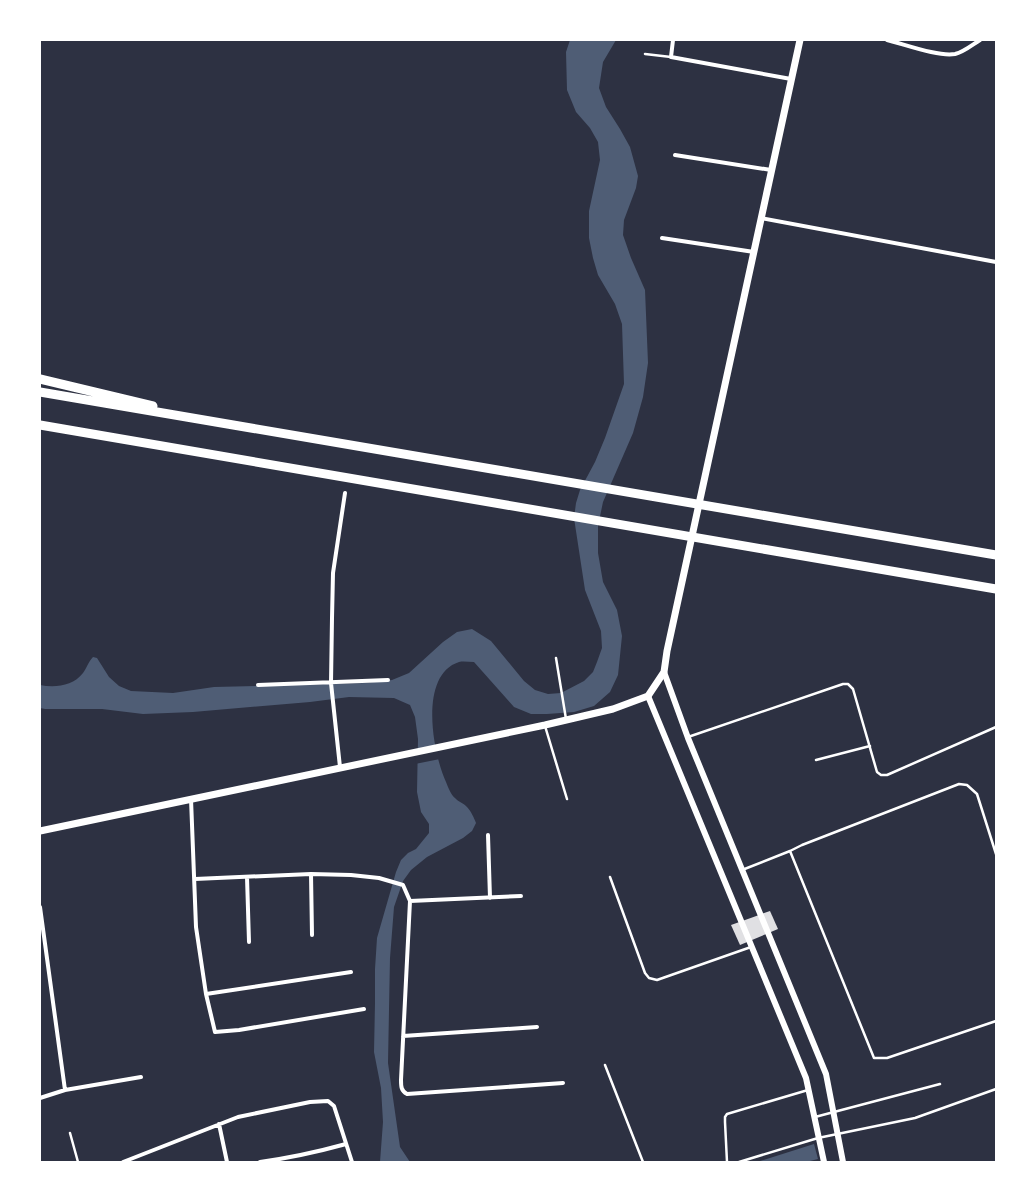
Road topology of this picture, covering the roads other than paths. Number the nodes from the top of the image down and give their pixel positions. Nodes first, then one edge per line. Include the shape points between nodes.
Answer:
1 (673, 40) edge
2 (800, 40) edge
3 (887, 40) edge
4 (980, 40) edge
5 (645, 54) dead end
6 (671, 57) junction
7 (790, 79) junction
8 (675, 155) dead end
9 (771, 170) junction
10 (761, 218) junction
11 (662, 238) dead end
12 (754, 252) junction
13 (996, 262) edge
14 (40, 379) edge
15 (40, 392) edge
16 (40, 426) edge
17 (242, 427) junction
18 (345, 493) dead end
19 (996, 555) edge
20 (996, 589) edge
21 (556, 658) dead end
22 (664, 672) junction
23 (388, 680) dead end
24 (331, 682) junction
25 (258, 685) dead end
26 (648, 696) junction
27 (566, 720) junction
28 (545, 725) junction
29 (996, 727) edge
30 (688, 738) junction
31 (870, 746) junction
32 (816, 760) dead end
33 (340, 768) junction
34 (191, 799) junction
35 (567, 799) dead end
36 (40, 831) edge
37 (488, 835) dead end
38 (790, 851) junction
39 (996, 854) edge
40 (742, 870) junction
41 (311, 874) junction
42 (247, 877) junction
43 (610, 877) dead end
44 (195, 879) junction
45 (520, 896) dead end
46 (490, 898) junction
47 (410, 901) junction
48 (40, 907) edge
49 (312, 935) dead end
50 (249, 942) dead end
51 (752, 946) junction
52 (351, 972) dead end
53 (206, 994) junction
54 (364, 1009) dead end
55 (996, 1021) edge
56 (537, 1027) dead end
57 (403, 1036) junction
58 (605, 1065) dead end
59 (141, 1077) dead end
60 (563, 1083) dead end
61 (940, 1084) dead end
62 (996, 1089) edge
63 (65, 1090) junction
64 (809, 1090) junction
65 (40, 1098) edge
66 (834, 1113) junction
67 (814, 1117) junction
68 (219, 1124) junction
69 (70, 1133) dead end
70 (838, 1134) junction
71 (818, 1138) junction
72 (346, 1144) junction
73 (78, 1162) edge
74 (123, 1162) edge
75 (227, 1162) edge
76 (261, 1162) edge
77 (352, 1162) edge
78 (643, 1162) edge
79 (727, 1162) edge
80 (739, 1162) edge
81 (822, 1162) edge
82 (844, 1162) edge

1 - 6 street
2 - 7 main road
3 - 4 street via 942,54 961,52
5 - 6 lane
6 - 7 street
7 - 9 main road
8 - 9 street
9 - 10 main road
10 - 12 main road
10 - 13 street
11 - 12 street
12 - 22 main road
14 - 17 highway
15 - 17 highway
16 - 20 highway
17 - 19 highway
18 - 24 street via 332,573
21 - 27 lane
22 - 26 main road
22 - 30 street
23 - 24 street
24 - 25 street
24 - 33 street
26 - 27 main road via 623,706
26 - 51 street
27 - 28 main road
28 - 33 main road
28 - 35 lane
29 - 31 lane via 887,775 877,772
30 - 31 lane via 848,684 853,689
30 - 40 street
31 - 32 lane
33 - 34 main road
34 - 36 main road
34 - 44 street
37 - 46 street
38 - 39 lane via 959,784 968,785 977,794
38 - 40 lane
38 - 55 lane via 874,1058 887,1058
40 - 66 street via 826,1074
41 - 42 street
41 - 47 street via 379,878 403,885
41 - 49 street
42 - 44 street
42 - 50 street
43 - 51 lane via 649,978 657,980
44 - 53 street via 196,927
45 - 46 street
46 - 47 street
47 - 57 street
48 - 63 street
51 - 64 street
52 - 53 street
53 - 54 street via 215,1032
56 - 57 street
57 - 60 street via 401,1086 407,1094
58 - 78 lane
59 - 63 street
61 - 66 lane
62 - 70 lane via 914,1118
63 - 65 street
64 - 67 street
64 - 79 lane via 727,1114
66 - 67 lane
66 - 70 street
67 - 71 street
68 - 72 street via 266,1111 328,1101 334,1106
68 - 74 street
68 - 75 street
69 - 73 lane
70 - 71 lane
70 - 82 street
71 - 80 lane
71 - 81 street
72 - 76 street
72 - 77 street

